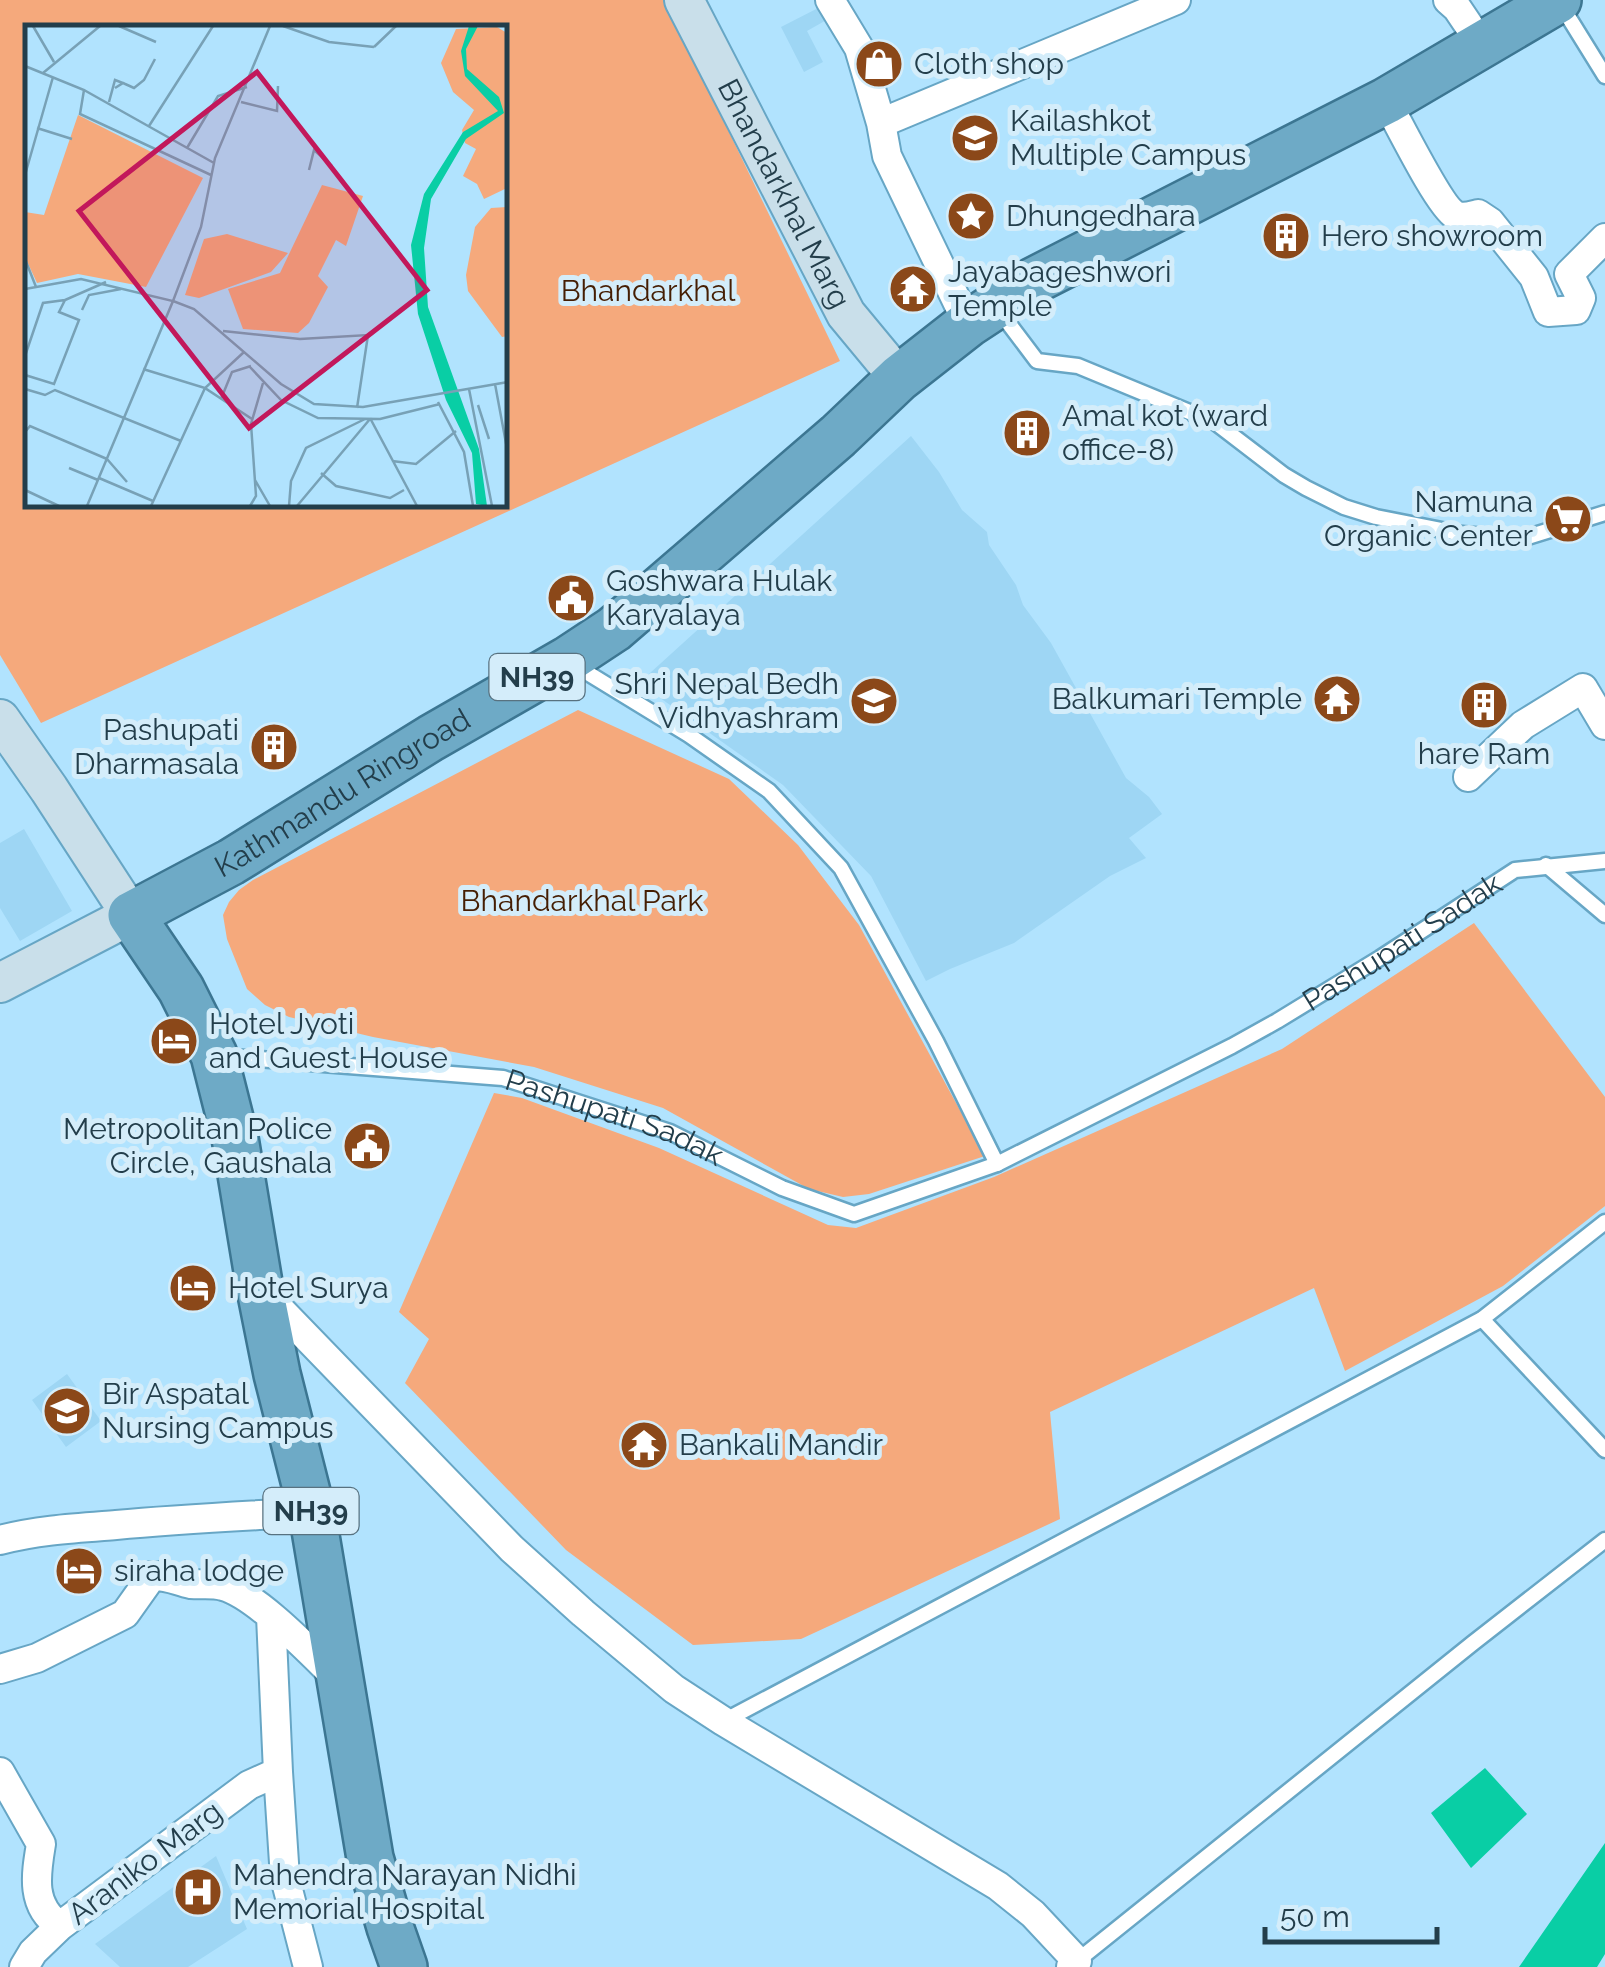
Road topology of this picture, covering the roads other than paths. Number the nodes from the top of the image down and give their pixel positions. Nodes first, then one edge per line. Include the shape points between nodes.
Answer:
1 (684, 0) edge
2 (830, 0) edge
3 (1176, 0) edge
4 (1448, 0) edge
5 (1558, 0) edge
6 (1482, 45) junction
7 (1605, 76) edge
8 (1386, 101) junction
9 (882, 123) junction
10 (1605, 238) edge
11 (981, 314) junction
12 (899, 378) junction
13 (1605, 513) edge
14 (567, 660) junction
15 (0, 720) edge
16 (1605, 725) edge
17 (1468, 777) dead end
18 (1605, 861) edge
19 (1546, 865) junction
20 (131, 915) junction
21 (1605, 915) edge
22 (0, 983) edge
23 (214, 1055) junction
24 (997, 1164) junction
25 (1605, 1222) edge
26 (260, 1289) junction
27 (1482, 1319) junction
28 (1605, 1450) edge
29 (312, 1512) junction
30 (0, 1540) edge
31 (1605, 1540) edge
32 (271, 1616) junction
33 (0, 1668) edge
34 (341, 1682) junction
35 (723, 1722) junction
36 (0, 1772) edge
37 (278, 1772) junction
38 (60, 1926) junction
39 (1077, 1965) edge
40 (24, 1967) edge
41 (308, 1967) edge
42 (404, 1967) edge

1 - 12 main road, Bhandarkhal Marg via 846,314
2 - 9 street via 859,48
3 - 9 street
4 - 6 street
5 - 6 highway, Kathmandu Ringroad / NH39
5 - 7 lane
6 - 8 highway, Kathmandu Ringroad / NH39
8 - 10 street via 1452,214 1478,214 1490,222 1534,276 1548,312 1576,310 1581,298 1569,274
8 - 11 highway, Kathmandu Ringroad / NH39
9 - 11 street via 898,182
11 - 12 highway, Kathmandu Ringroad / NH39
11 - 13 lane via 1037,362 1078,366 1216,423 1284,475 1376,517 1521,540
12 - 14 highway, Kathmandu Ringroad / NH39 via 614,629
14 - 20 highway, Kathmandu Ringroad / NH39
14 - 24 lane via 769,791 841,868
15 - 20 main road
16 - 17 street via 1582,688 1522,725
18 - 19 lane, Pashupati Sadak
19 - 21 lane
19 - 24 lane, Pashupati Sadak via 1515,870 1278,1021
20 - 22 main road
20 - 23 highway, NH39 via 181,989
23 - 24 lane, Pashupati Sadak via 503,1078 670,1132 782,1188 854,1214
23 - 26 highway, NH39
25 - 27 lane
26 - 29 highway, NH39
26 - 35 street via 512,1549 582,1613
27 - 28 lane
27 - 35 lane
29 - 30 street
29 - 34 highway, NH39
31 - 39 lane
32 - 33 street via 224,1586 152,1576 125,1614 37,1658
32 - 34 street
32 - 37 street
34 - 42 highway, NH39 via 370,1858
35 - 39 street via 998,1886
36 - 38 street via 42,1844 34,1882 46,1916
37 - 38 street, Araniko Marg via 249,1786
37 - 41 street via 285,1878
38 - 40 street, Araniko Marg

